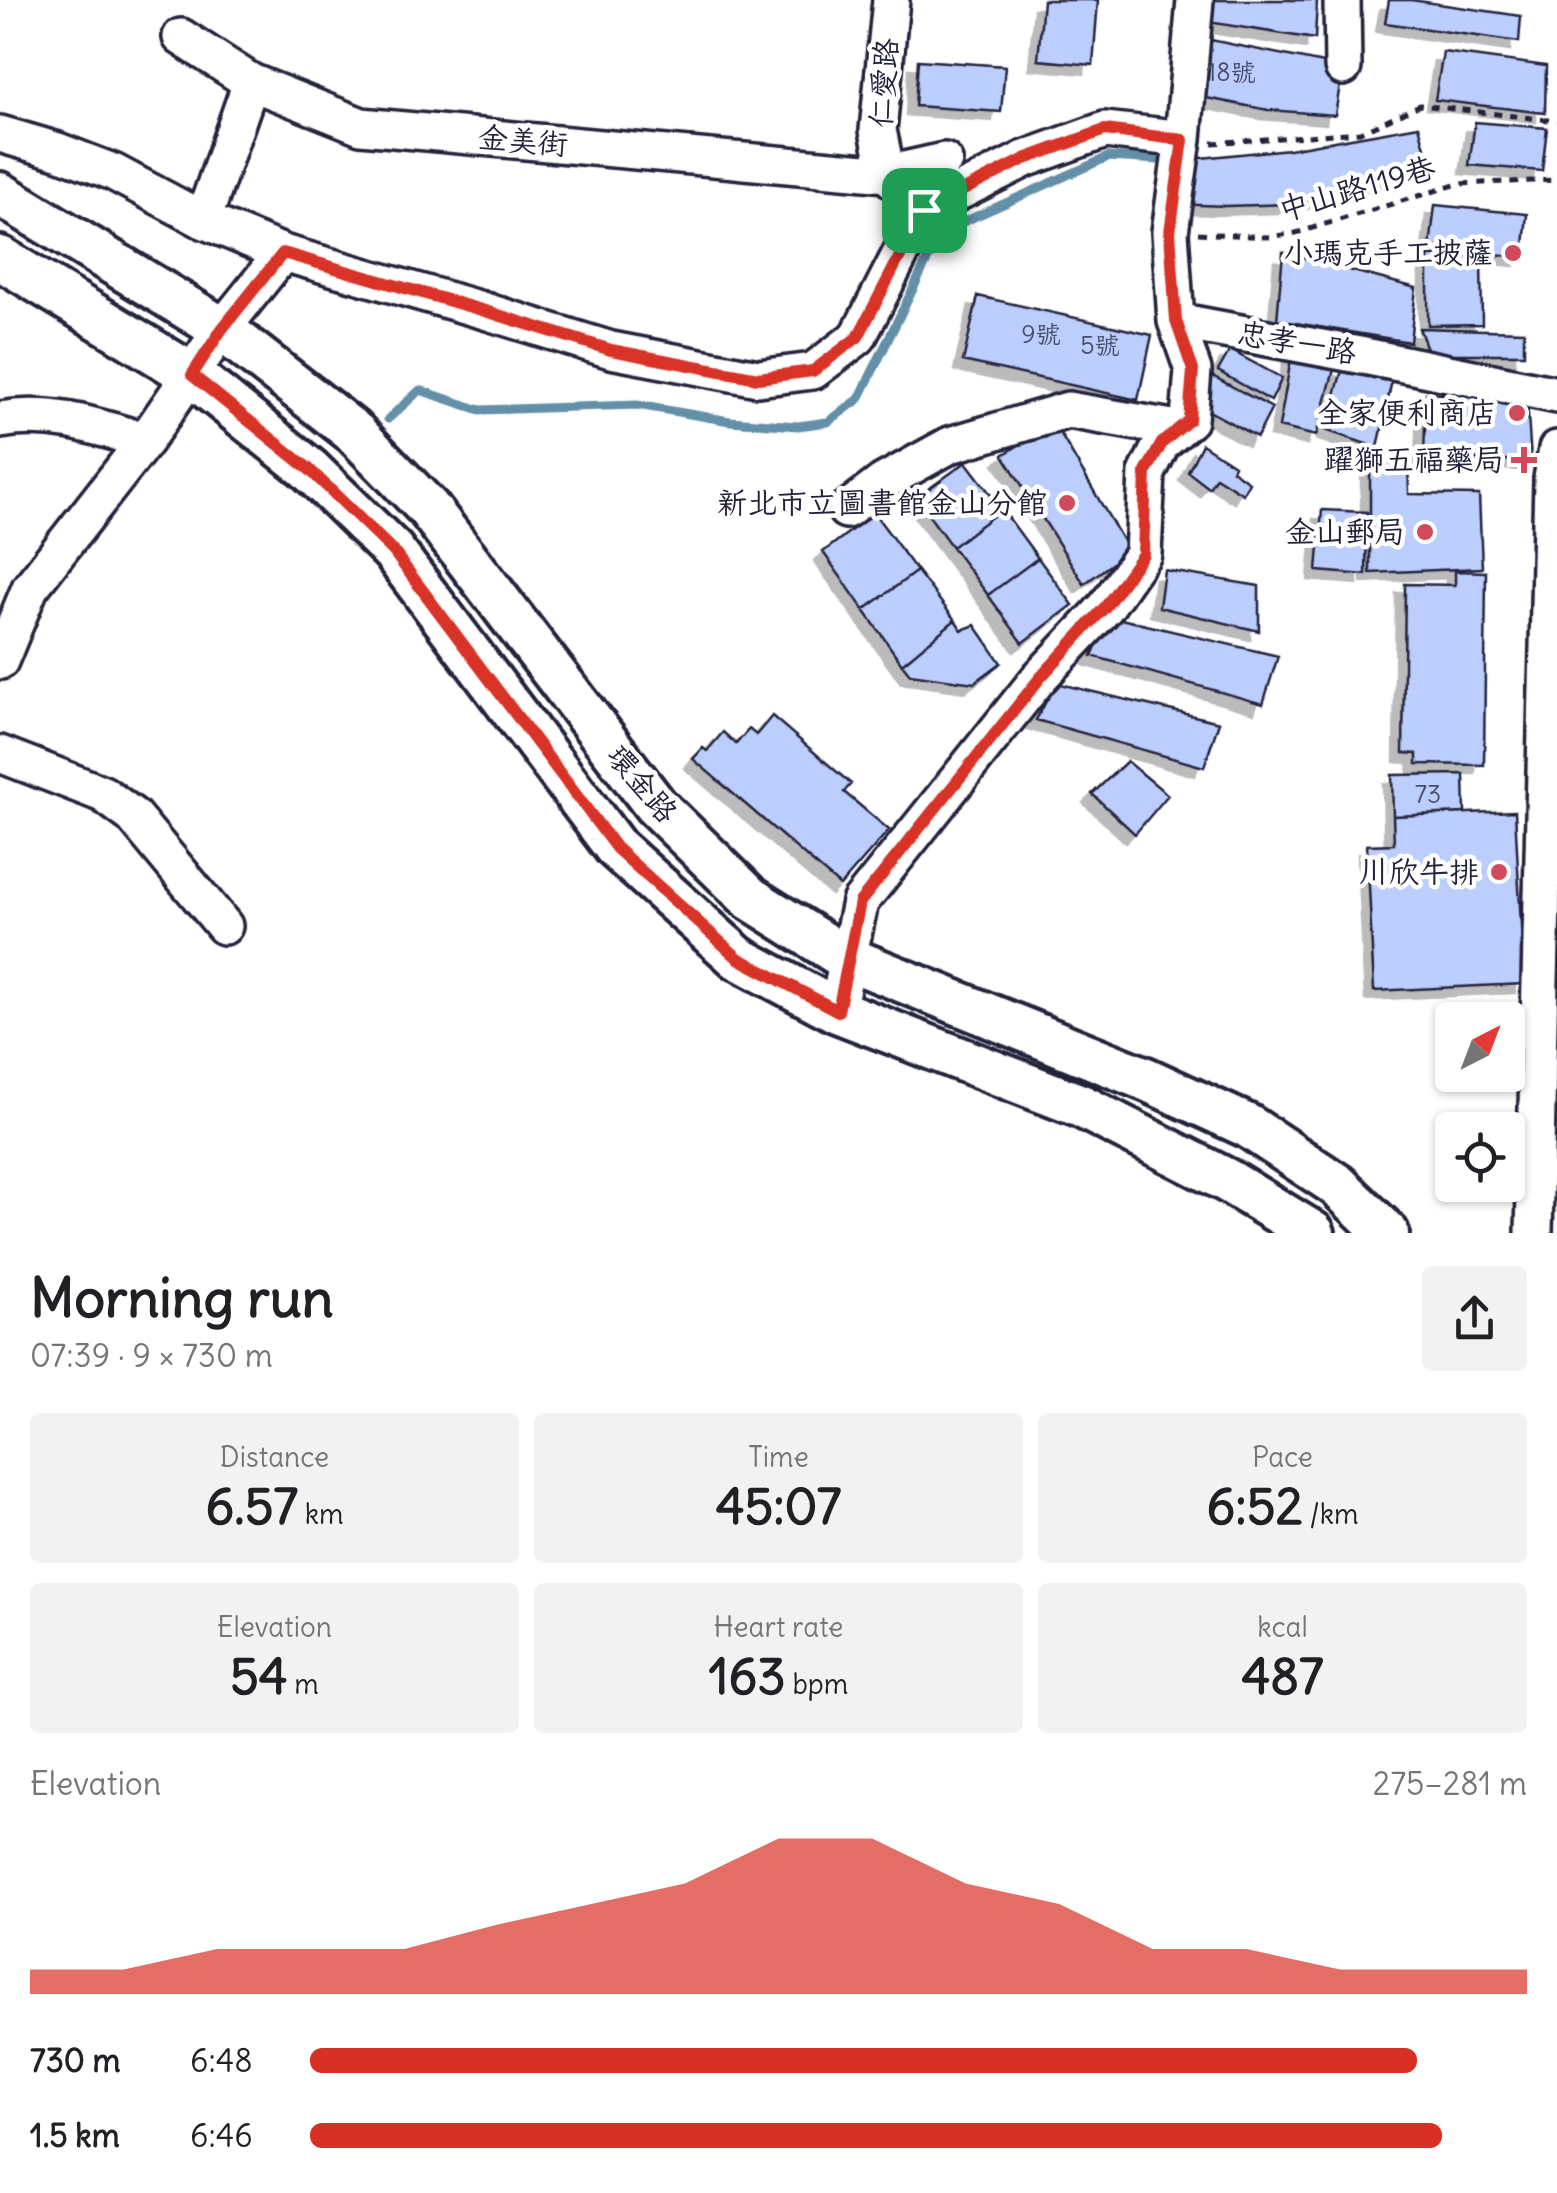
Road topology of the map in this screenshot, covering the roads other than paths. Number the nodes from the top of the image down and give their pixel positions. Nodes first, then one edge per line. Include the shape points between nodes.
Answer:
1 (890, 0) edge
2 (1195, 0) edge
3 (1342, 0) edge
4 (180, 37) dead end
5 (1342, 68) dead end
6 (251, 82) junction
7 (0, 134) edge
8 (1183, 140) junction
9 (944, 160) dead end
10 (887, 174) junction
11 (0, 194) edge
12 (924, 210) junction
13 (202, 220) junction
14 (283, 253) junction
15 (0, 258) edge
16 (1176, 321) junction
17 (222, 329) junction
18 (192, 375) junction
19 (1557, 395) edge
20 (0, 420) edge
21 (1178, 430) junction
22 (145, 440) junction
23 (1557, 449) edge
24 (846, 510) dead end
25 (0, 661) edge
26 (0, 754) edge
27 (224, 926) dead end
28 (848, 959) junction
29 (838, 1011) junction
30 (1313, 1233) edge
31 (1386, 1233) edge
32 (1534, 1233) edge

1 - 10 street, 仁愛路 via 878,130
2 - 8 street
3 - 5 street
4 - 6 street, 金美街
6 - 10 street, 金美街 via 361,126
6 - 13 street
7 - 13 street via 113,172
8 - 12 street via 1105,130 1025,159
8 - 16 street via 1170,232
9 - 10 street, 金美街
10 - 12 street
11 - 17 main road, 環金路
12 - 14 street via 858,337 813,371 758,378 611,350
13 - 14 street
14 - 17 street
15 - 18 main road, 環金路
16 - 19 street, 忠孝一路
16 - 21 street via 1193,370 1189,420
17 - 18 street
17 - 28 main road, 環金路 via 355,432 428,508 655,805 750,898
18 - 22 street
18 - 29 main road, 環金路 via 309,469 393,551 616,848 738,958
20 - 22 street via 29,415
21 - 24 street via 1068,410 950,445
21 - 28 street via 1146,472 1143,554 860,902
22 - 25 street via 30,588
23 - 32 street
26 - 27 street via 103,794 133,816
28 - 29 street
28 - 31 main road, 環金路 via 1248,1126 1337,1185
29 - 30 main road, 環金路 via 1081,1106

